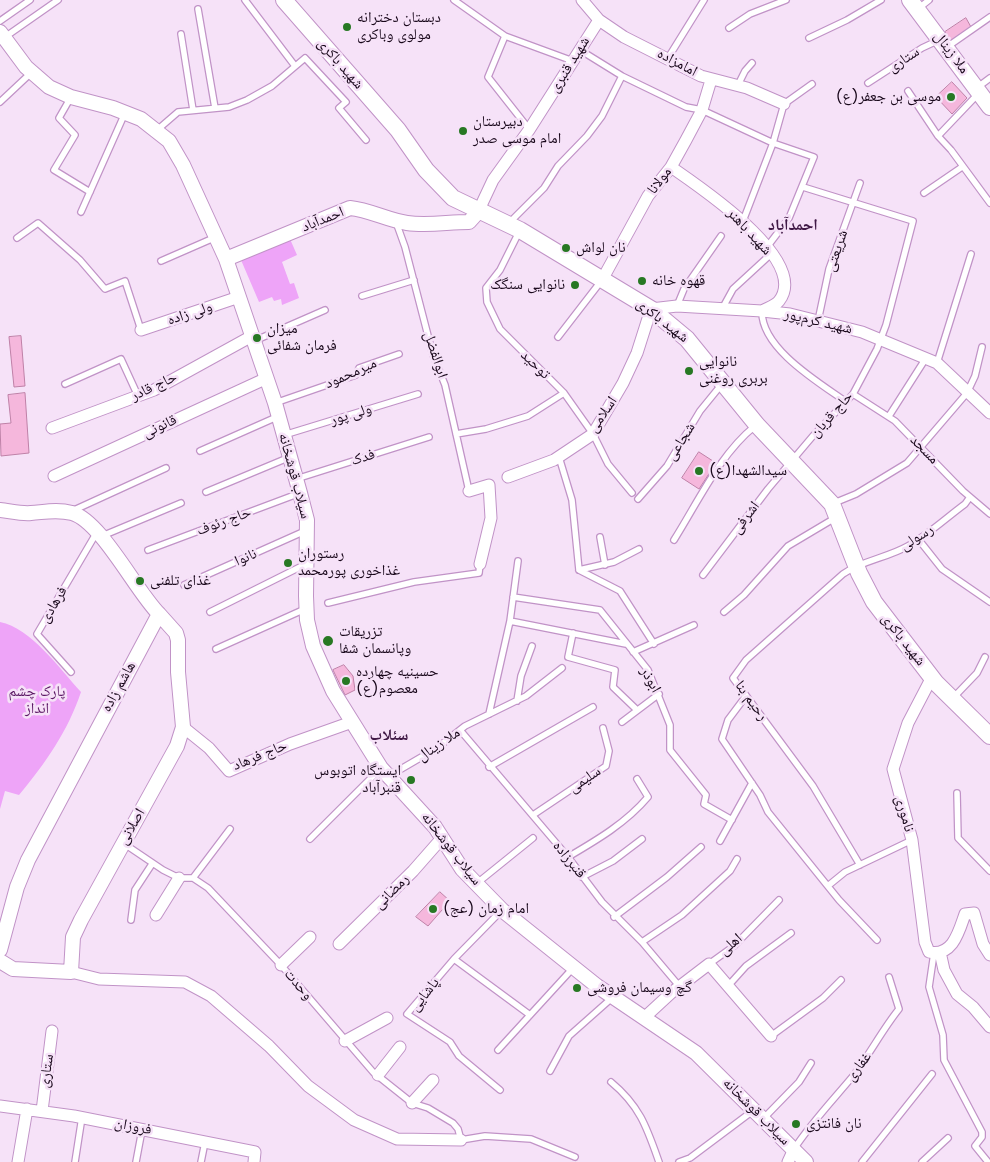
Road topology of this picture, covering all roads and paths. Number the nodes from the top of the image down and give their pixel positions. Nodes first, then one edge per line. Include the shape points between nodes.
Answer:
1 (30, 0) edge
2 (58, 0) edge
3 (245, 0) edge
4 (284, 0) edge
5 (454, 0) edge
6 (582, 0) edge
7 (704, 0) edge
8 (786, 0) edge
9 (880, 0) edge
10 (919, 3) edge
11 (198, 9) dead end
12 (990, 18) edge
13 (599, 20) junction
14 (0, 21) edge
15 (729, 28) dead end
16 (181, 34) dead end
17 (505, 36) junction
18 (1, 37) edge
19 (809, 38) dead end
20 (944, 43) junction
21 (580, 50) junction
22 (668, 58) junction
23 (573, 61) junction
24 (752, 63) dead end
25 (295, 66) junction
26 (32, 72) junction
27 (622, 76) junction
28 (990, 78) edge
29 (711, 80) junction
30 (868, 83) dead end
31 (812, 84) dead end
32 (737, 87) junction
33 (978, 90) junction
34 (908, 91) dead end
35 (71, 97) junction
36 (0, 102) edge
37 (784, 104) junction
38 (990, 107) edge
39 (215, 108) junction
40 (193, 110) junction
41 (702, 110) junction
42 (125, 113) junction
43 (529, 130) junction
44 (156, 131) junction
45 (938, 136) junction
46 (366, 140) dead end
47 (773, 143) junction
48 (671, 167) junction
49 (962, 167) junction
50 (860, 182) dead end
51 (803, 187) junction
52 (90, 192) junction
53 (924, 193) dead end
54 (853, 203) junction
55 (990, 204) edge
56 (81, 212) dead end
57 (478, 212) junction
58 (396, 220) junction
59 (743, 221) junction
60 (514, 227) junction
61 (216, 236) junction
62 (721, 236) dead end
63 (17, 238) dead end
64 (769, 251) junction
65 (971, 254) dead end
66 (226, 259) junction
67 (161, 261) dead end
68 (414, 280) junction
69 (602, 280) junction
70 (362, 296) dead end
71 (239, 297) junction
72 (677, 306) junction
73 (652, 309) junction
74 (722, 309) junction
75 (325, 310) dead end
76 (762, 311) junction
77 (818, 322) junction
78 (140, 330) joint
79 (558, 337) dead end
80 (253, 338) junction
81 (880, 338) junction
82 (982, 346) dead end
83 (399, 354) dead end
84 (926, 358) junction
85 (937, 364) junction
86 (266, 378) junction
87 (66, 384) dead end
88 (722, 384) junction
89 (564, 393) junction
90 (967, 393) junction
91 (418, 394) dead end
92 (853, 394) junction
93 (138, 396) junction
94 (845, 401) junction
95 (277, 410) junction
96 (990, 413) edge
97 (888, 416) junction
98 (757, 425) junction
99 (52, 428) dead end
100 (456, 434) junction
101 (593, 434) junction
102 (284, 435) junction
103 (429, 437) dead end
104 (921, 447) junction
105 (200, 452) dead end
106 (290, 457) junction
107 (559, 457) junction
108 (792, 462) junction
109 (166, 468) dead end
110 (54, 476) dead end
111 (508, 477) dead end
112 (296, 479) junction
113 (469, 491) joint
114 (206, 492) dead end
115 (300, 493) junction
116 (632, 493) dead end
117 (970, 497) junction
118 (638, 499) dead end
119 (181, 503) dead end
120 (0, 510) edge
121 (834, 510) junction
122 (70, 512) junction
123 (990, 514) edge
124 (307, 530) junction
125 (99, 534) junction
126 (600, 537) dead end
127 (674, 540) dead end
128 (919, 540) junction
129 (639, 549) dead end
130 (148, 550) dead end
131 (518, 561) dead end
132 (307, 564) junction
133 (480, 564) joint
134 (605, 565) junction
135 (856, 565) junction
136 (580, 570) junction
137 (703, 575) dead end
138 (184, 585) dead end
139 (514, 597) junction
140 (990, 602) edge
141 (328, 603) dead end
142 (307, 608) junction
143 (210, 612) dead end
144 (724, 612) dead end
145 (159, 614) junction
146 (510, 620) junction
147 (694, 625) dead end
148 (573, 633) junction
149 (626, 644) junction
150 (654, 644) junction
151 (532, 646) dead end
152 (216, 649) dead end
153 (633, 652) junction
154 (985, 657) dead end
155 (562, 668) dead end
156 (71, 672) dead end
157 (932, 677) junction
158 (658, 694) junction
159 (746, 696) junction
160 (952, 700) junction
161 (517, 701) junction
162 (592, 707) dead end
163 (636, 710) junction
164 (489, 714) junction
165 (352, 722) junction
166 (622, 722) dead end
167 (183, 727) junction
168 (604, 728) dead end
169 (460, 730) junction
170 (990, 736) edge
171 (489, 767) junction
172 (385, 772) junction
173 (637, 780) dead end
174 (752, 783) junction
175 (957, 793) dead end
176 (533, 815) junction
177 (732, 820) junction
178 (230, 829) dead end
179 (442, 838) junction
180 (533, 838) dead end
181 (310, 839) dead end
182 (642, 839) dead end
183 (912, 840) junction
184 (720, 841) dead end
185 (123, 843) junction
186 (701, 847) dead end
187 (568, 857) junction
188 (737, 859) dead end
189 (152, 864) junction
190 (860, 865) junction
191 (990, 871) edge
192 (582, 877) junction
193 (180, 878) junction
194 (193, 878) junction
195 (476, 884) junction
196 (829, 885) junction
197 (779, 900) dead end
198 (502, 910) junction
199 (156, 916) dead end
200 (614, 916) junction
201 (131, 920) dead end
202 (791, 933) dead end
203 (310, 937) dead end
204 (877, 940) dead end
205 (642, 942) junction
206 (339, 944) dead end
207 (0, 950) edge
208 (937, 953) junction
209 (990, 955) edge
210 (454, 959) junction
211 (0, 961) edge
212 (709, 964) junction
213 (281, 965) junction
214 (574, 967) junction
215 (71, 972) junction
216 (890, 977) dead end
217 (841, 980) dead end
218 (728, 986) junction
219 (680, 987) junction
220 (613, 997) junction
221 (530, 1015) junction
222 (645, 1017) junction
223 (386, 1018) dead end
224 (990, 1027) edge
225 (52, 1031) dead end
226 (771, 1036) joint
227 (345, 1041) junction
228 (400, 1047) dead end
229 (498, 1050) dead end
230 (811, 1063) dead end
231 (550, 1071) dead end
232 (932, 1074) dead end
233 (378, 1075) junction
234 (433, 1080) dead end
235 (611, 1082) dead end
236 (500, 1090) dead end
237 (412, 1103) junction
238 (0, 1106) edge
239 (27, 1109) junction
240 (42, 1111) junction
241 (758, 1114) junction
242 (82, 1117) junction
243 (142, 1129) junction
244 (948, 1138) dead end
245 (461, 1140) junction
246 (205, 1142) junction
247 (791, 1156) edge
248 (575, 1157) dead end
249 (18, 1162) edge
250 (75, 1162) edge
251 (136, 1162) edge
252 (201, 1162) edge
253 (254, 1162) edge
254 (659, 1162) edge
255 (679, 1162) edge
256 (806, 1162) edge
257 (862, 1162) edge
258 (922, 1162) edge
259 (988, 1162) edge

1 - 14 lane
2 - 18 lane
3 - 25 lane
4 - 57 main road, شهید باکری via 398,130 426,170 453,198
5 - 17 lane
6 - 13 street, امامزاده
7 - 22 lane
8 - 15 lane via 750,14
9 - 19 lane
10 - 20 main road, ملا زینال
11 - 39 lane
12 - 20 lane, ستاری
13 - 21 street, شهید قنبری
13 - 22 street, امامزاده via 624,37
16 - 40 lane
17 - 23 lane
17 - 43 lane via 488,77
18 - 26 street, سیلاب قوشخانه
20 - 30 lane, ستاری via 922,48
20 - 33 main road, ملا زینال
21 - 23 street, شهید قنبری
21 - 27 lane
22 - 29 street, امامزاده
23 - 43 street, شهید قنبری
24 - 32 lane
25 - 39 lane via 272,86 247,100
25 - 46 lane via 304,58 346,102 339,108
26 - 35 street, سیلاب قوشخانه via 49,87
26 - 36 lane
27 - 41 lane via 686,107
27 - 60 lane, توحید via 602,116 558,166
28 - 33 lane
29 - 32 street, امامزاده
29 - 41 street, مولانا
31 - 37 lane
32 - 37 street, امامزاده via 762,93
33 - 38 main road, ملا زینال
33 - 45 lane
34 - 45 lane
35 - 42 street, سیلاب قوشخانه
35 - 52 lane via 59,118 75,135 54,170
37 - 47 lane
39 - 40 lane
40 - 44 lane via 178,112
41 - 47 lane
41 - 48 street, مولانا
42 - 44 street, سیلاب قوشخانه via 141,119
42 - 52 lane
43 - 57 street, شهید قنبری via 493,180
44 - 61 street, سیلاب قوشخانه via 169,141
45 - 49 lane
47 - 51 lane via 814,157
47 - 59 lane
48 - 59 street, شهید باهنر
48 - 69 street, مولانا via 648,196
49 - 53 lane
49 - 55 lane
50 - 54 lane, شریعتی
51 - 54 lane
51 - 64 lane
52 - 56 lane
54 - 77 lane, شریعتی via 829,269
54 - 81 lane, حاج قربان via 913,221
57 - 58 street, احمدآباد via 469,222 436,225
57 - 60 main road, شهید باکری
58 - 66 street, احمدآباد via 350,208
58 - 68 lane, ابوالفضل
59 - 64 street, شهید باهنر
60 - 69 main road, شهید باکری
60 - 89 lane, توحید via 500,270 486,288 487,302 500,329
61 - 66 street, سیلاب قوشخانه
61 - 67 lane
62 - 72 lane via 684,289
63 - 78 lane via 38,223 80,260 105,289 125,281
64 - 74 lane via 733,289
64 - 76 street, شهید باهنر via 784,276 785,284 778,303
65 - 85 lane
66 - 71 street, سیلاب قوشخانه
68 - 70 lane
68 - 100 lane, ابوالفضل
69 - 73 main road, شهید باکری
69 - 79 lane
71 - 78 street, ولی زاده
71 - 80 street, سیلاب قوشخانه
72 - 73 street, شهید کرم‌پور
72 - 74 street, شهید کرم‌پور
73 - 88 main road, شهید باکری via 687,339
73 - 101 street, اسلامی via 623,383
74 - 76 street, شهید کرم‌پور
75 - 80 lane
76 - 77 street, شهید کرم‌پور
76 - 94 lane via 762,321 770,339 802,369
77 - 81 street, شهید کرم‌پور
80 - 86 street, سیلاب قوشخانه
80 - 93 street, حاج قادر
81 - 84 street, شهید کرم‌پور
81 - 92 lane, حاج قربان
82 - 90 lane
83 - 95 lane, میرمحمود via 359,368 356,375
84 - 85 street, شهید کرم‌پور
84 - 97 lane
85 - 90 street, شهید کرم‌پور
86 - 95 street, سیلاب قوشخانه
86 - 110 street, قانونی
87 - 93 lane via 121,359
88 - 98 main road, شهید باکری
88 - 118 lane, شجاعی via 700,411 667,466
89 - 100 lane via 528,416
89 - 101 lane, توحید
90 - 96 street, شهید کرم‌پور
90 - 104 lane
91 - 102 lane, ولی پور
92 - 94 lane, حاج قربان
92 - 97 lane, مسجد
93 - 99 street, حاج قادر
94 - 108 lane, حاج قربان
95 - 102 street, سیلاب قوشخانه
95 - 105 lane, میرمحمود
97 - 104 lane, مسجد
98 - 108 main road, شهید باکری
98 - 127 lane via 723,463
100 - 113 lane, ابوالفضل
101 - 107 street, اسلامی
101 - 116 lane, توحید via 608,464
102 - 106 street, سیلاب قوشخانه
103 - 112 lane, فدک
104 - 117 lane, مسجد
104 - 121 lane via 898,471
106 - 112 street, سیلاب قوشخانه
106 - 114 lane
107 - 111 street, اسلامی
107 - 136 lane via 572,500
108 - 121 main road, شهید باکری
108 - 137 lane, اشرفی
109 - 122 lane
112 - 115 street, سیلاب قوشخانه
113 - 133 street via 489,485 491,518
115 - 124 street, سیلاب قوشخانه
115 - 130 lane, حاج رئوف
117 - 123 lane, مسجد
117 - 128 lane, رسولی
119 - 125 lane
120 - 122 street via 29,514 50,510
121 - 135 main road, شهید باکری
121 - 144 lane via 788,546 744,595
122 - 125 street via 79,515
124 - 132 street, سیلاب قوشخانه
124 - 138 lane, نانوا
125 - 145 street
125 - 156 lane, فرهادی via 37,634
126 - 134 lane
128 - 135 lane, رسولی via 906,548
128 - 140 lane via 942,569
129 - 134 lane
131 - 139 lane
132 - 142 street, سیلاب قوشخانه
132 - 143 lane
133 - 141 lane via 479,573 414,582
134 - 136 lane
135 - 157 main road, شهید باکری via 874,602
135 - 159 lane, رحیم بنا via 829,585 740,666 733,678
136 - 150 lane via 620,591
139 - 146 lane
139 - 149 lane, ابوذر via 600,610
142 - 152 lane
142 - 165 street, سیلاب قوشخانه via 314,646 333,691
145 - 167 street, اصلانی via 176,633 178,640
145 - 207 street, هاشم زاده via 28,860
146 - 148 lane
146 - 164 lane
147 - 150 lane
148 - 149 lane
148 - 163 lane via 568,657 615,670 613,687
149 - 153 lane, ابوذر
150 - 153 lane
151 - 161 lane via 520,676
153 - 158 lane, ابوذر via 648,670
154 - 160 lane via 977,673
155 - 161 lane, ملا زینال
157 - 160 main road, شهید باکری
157 - 183 street, ناموری via 908,723 893,769
158 - 163 lane
158 - 177 lane, ابوذر via 670,726 670,750 706,795 704,804
159 - 174 lane via 728,720 722,739
159 - 190 lane, رحیم بنا via 813,786
160 - 170 main road, شهید باکری
161 - 164 lane, ملا زینال
162 - 171 lane
163 - 166 lane
164 - 169 lane, ملا زینال
165 - 167 street, حاج فرهاد via 290,744 229,771 209,748
165 - 172 street, سیلاب قوشخانه
167 - 185 street, اصلانی via 177,746
168 - 176 lane, سلیمی via 608,751 606,766
169 - 171 lane, قنبرزاده
169 - 172 lane, ملا زینال via 437,748
171 - 176 lane, قنبرزاده
172 - 179 street, سیلاب قوشخانه
172 - 181 lane, ملا زینال
173 - 187 lane via 648,796 638,808 610,832
174 - 177 lane
174 - 196 lane via 768,812
175 - 191 lane via 958,838
176 - 187 lane, قنبرزاده
177 - 184 lane
178 - 194 lane
179 - 195 street, سیلاب قوشخانه
179 - 206 street, رمضانی
180 - 195 lane
182 - 192 lane via 613,861
183 - 190 lane
183 - 208 street, ناموری via 925,942 929,952
185 - 189 lane
185 - 215 street, اصلانی via 73,937
186 - 200 lane
187 - 192 lane, قنبرزاده
188 - 205 lane via 730,871 682,915
189 - 193 lane
189 - 201 lane via 135,890
190 - 196 lane via 844,872
192 - 200 lane, قنبرزاده
193 - 194 lane
193 - 199 street
194 - 213 lane, وحدت via 208,888
195 - 198 street, سیلاب قوشخانه
196 - 204 lane
197 - 212 lane, اهلی via 734,946
198 - 210 lane, پاشایی
198 - 214 street, سیلاب قوشخانه
200 - 205 lane, قنبرزاده
202 - 218 lane via 746,966
203 - 213 street
205 - 219 lane, قنبرزاده
208 - 209 street via 959,936 965,914 974,913 983,944
208 - 224 street, ناموری via 957,994 974,1007
208 - 259 lane via 929,987 943,1035 944,1060 982,1132 974,1146
210 - 221 lane
210 - 236 lane, پاشایی via 408,1014 450,1042 459,1056
211 - 215 street via 13,969
212 - 218 street
212 - 219 street, اهلی
213 - 227 lane, وحدت
214 - 220 street, سیلاب قوشخانه
214 - 221 lane
215 - 245 street via 98,979 185,982 211,996 269,1046 308,1086 354,1120 397,1139
216 - 247 lane, غفاری via 899,1009 885,1026 881,1038
217 - 226 lane via 823,998
218 - 226 street
219 - 222 street, اهلی
220 - 222 street, سیلاب قوشخانه
220 - 231 lane via 569,1036
221 - 229 lane
222 - 241 street, سیلاب قوشخانه via 696,1053
223 - 227 street
225 - 240 street, ستاری
227 - 233 lane, وحدت
228 - 233 street
230 - 241 lane via 799,1082
232 - 257 lane
233 - 237 lane, وحدت
234 - 237 street
235 - 254 lane via 624,1093 644,1120
237 - 245 lane, وحدت via 428,1108 453,1123
238 - 239 street, فروزان
239 - 240 street, فروزان
239 - 249 street
240 - 242 street, فروزان
241 - 247 street, سیلاب قوشخانه
241 - 255 lane
242 - 243 street, فروزان
242 - 250 lane
243 - 246 street, فروزان
243 - 251 lane
244 - 258 lane
245 - 248 lane via 485,1136 531,1139
246 - 252 lane
246 - 253 street, فروزان via 255,1152
247 - 256 street, سیلاب قوشخانه

